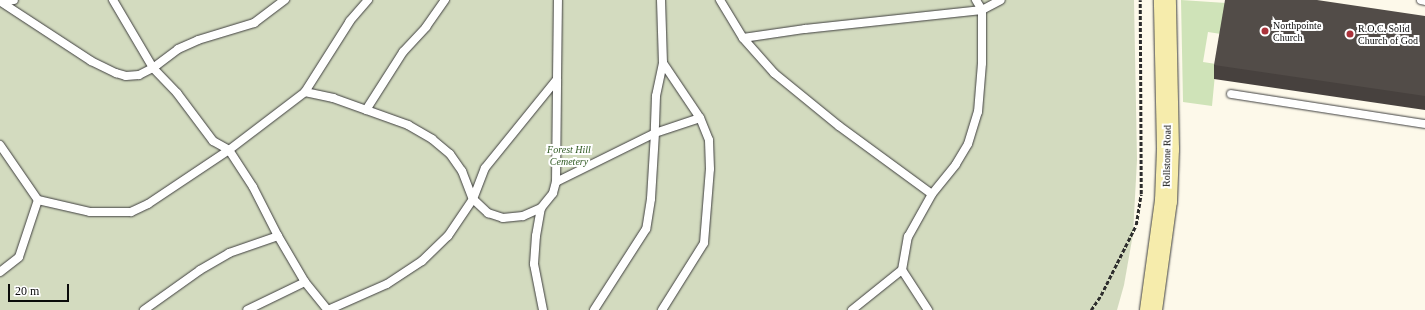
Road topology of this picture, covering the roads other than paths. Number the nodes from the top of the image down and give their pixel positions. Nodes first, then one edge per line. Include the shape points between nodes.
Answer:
1 (14, 0) edge
2 (113, 0) edge
3 (285, 0) edge
4 (368, 0) edge
5 (445, 0) edge
6 (558, 0) edge
7 (661, 0) edge
8 (720, 0) edge
9 (976, 0) edge
10 (1001, 0) edge
11 (1165, 0) edge
12 (1421, 0) edge
13 (1425, 1) edge
14 (0, 2) edge
15 (982, 10) junction
16 (743, 38) junction
17 (663, 63) junction
18 (153, 68) junction
19 (557, 79) junction
20 (305, 92) junction
21 (1231, 94) dead end
22 (366, 110) junction
23 (700, 118) junction
24 (1425, 124) edge
25 (654, 133) junction
26 (0, 145) edge
27 (229, 150) junction
28 (556, 182) junction
29 (932, 194) junction
30 (472, 199) junction
31 (38, 200) junction
32 (541, 208) junction
33 (278, 236) junction
34 (902, 270) junction
35 (0, 272) edge
36 (305, 282) junction
37 (144, 310) edge
38 (247, 310) edge
39 (328, 310) edge
40 (543, 310) edge
41 (594, 310) edge
42 (662, 310) edge
43 (852, 310) edge
44 (928, 310) edge
45 (1151, 310) edge

1 - 14 lane
2 - 18 lane
3 - 18 lane via 254,23 198,40 178,49
4 - 20 lane via 342,33
5 - 22 lane via 426,27 403,52
6 - 19 lane
7 - 17 lane
8 - 16 lane
9 - 15 lane
10 - 15 lane
11 - 45 main road, Rollstone Road via 1168,149 1166,201
12 - 13 lane
14 - 18 lane via 91,61 116,73 126,76 139,75
15 - 16 lane
15 - 29 lane via 982,63 978,112 968,144
16 - 29 lane via 774,73 839,126
17 - 23 lane
17 - 25 lane via 656,96
18 - 27 lane via 178,93 213,141
19 - 28 lane
19 - 30 lane via 485,168
20 - 22 lane via 333,98
20 - 27 lane
21 - 24 lane
22 - 30 lane via 408,124 450,154 462,171
23 - 25 lane
23 - 42 lane via 709,140 710,162 704,243
25 - 28 lane
25 - 41 lane via 651,199 646,229
26 - 31 lane
27 - 31 lane via 148,204 131,212 90,212
27 - 33 lane via 253,187
28 - 32 lane via 553,193
29 - 34 lane via 908,237
30 - 32 lane via 488,213 503,218 523,216
30 - 39 lane via 448,236 422,261 387,284
31 - 35 lane via 19,257
32 - 40 lane via 534,264
33 - 36 lane
33 - 37 lane via 229,253 200,270
34 - 43 lane
34 - 44 lane
36 - 38 lane
36 - 39 lane

